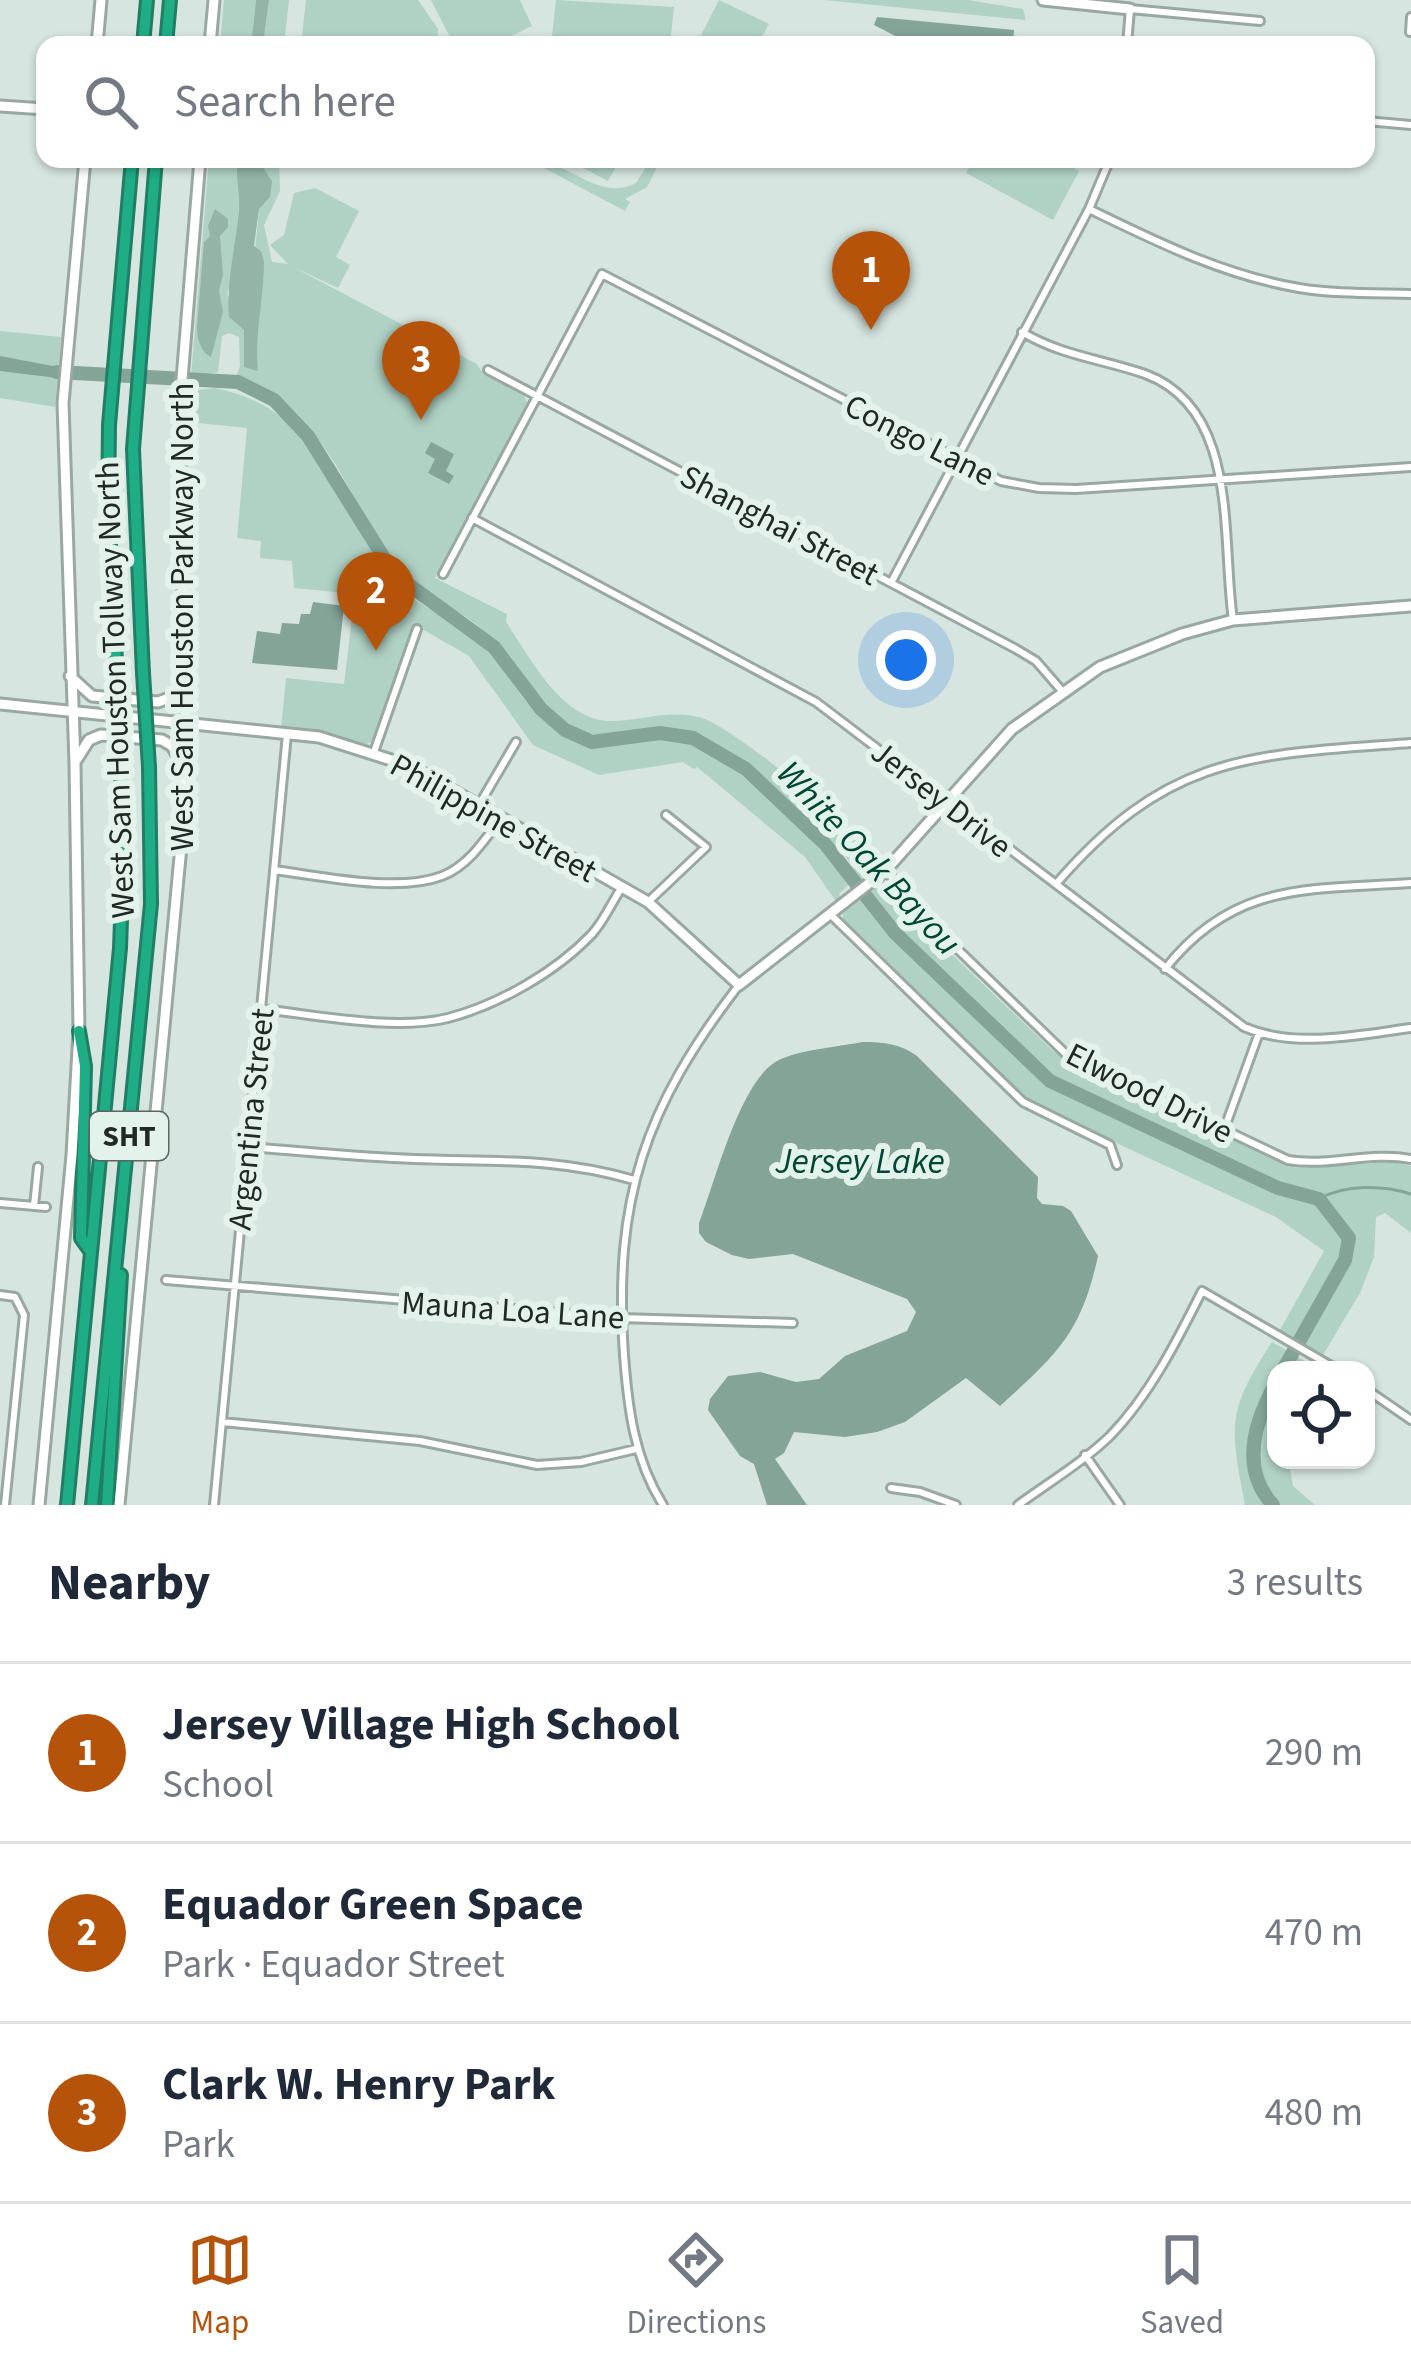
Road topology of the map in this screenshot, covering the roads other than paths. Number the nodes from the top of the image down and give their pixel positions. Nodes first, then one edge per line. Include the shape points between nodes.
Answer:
1 (101, 0) edge
2 (147, 0) edge
3 (170, 0) edge
4 (214, 0) edge
5 (1043, 0) edge
6 (1130, 10) junction
7 (1411, 17) edge
8 (1259, 21) dead end
9 (1410, 32) edge
10 (98, 36) edge
11 (144, 36) edge
12 (167, 36) edge
13 (211, 36) edge
14 (1128, 36) edge
15 (0, 106) edge
16 (36, 108) edge
17 (1375, 122) edge
18 (1411, 125) edge
19 (84, 168) edge
20 (131, 168) edge
21 (155, 168) edge
22 (199, 168) edge
23 (1106, 168) edge
24 (1089, 209) junction
25 (1411, 294) edge
26 (1022, 332) junction
27 (488, 370) dead end
28 (537, 396) junction
29 (956, 457) junction
30 (1411, 467) edge
31 (1219, 481) junction
32 (472, 518) junction
33 (442, 574) dead end
34 (891, 583) junction
35 (1411, 606) edge
36 (1233, 620) junction
37 (417, 629) dead end
38 (70, 676) junction
39 (184, 680) junction
40 (1062, 691) junction
41 (0, 704) edge
42 (71, 710) junction
43 (186, 723) junction
44 (287, 734) junction
45 (517, 742) dead end
46 (1411, 742) edge
47 (374, 752) junction
48 (75, 764) junction
49 (184, 767) junction
50 (946, 802) junction
51 (479, 805) junction
52 (666, 815) dead end
53 (501, 818) junction
54 (274, 870) junction
55 (886, 870) junction
56 (1411, 883) edge
57 (1056, 885) junction
58 (622, 887) junction
59 (648, 902) junction
60 (831, 915) junction
61 (1166, 969) junction
62 (739, 985) junction
63 (261, 1009) junction
64 (1411, 1028) edge
65 (79, 1031) junction
66 (1259, 1034) junction
67 (1224, 1130) junction
68 (247, 1147) junction
69 (1411, 1159) edge
70 (1118, 1165) dead end
71 (38, 1167) dead end
72 (634, 1180) junction
73 (0, 1202) edge
74 (34, 1206) junction
75 (46, 1207) dead end
76 (121, 1215) junction
77 (91, 1253) junction
78 (166, 1280) dead end
79 (233, 1286) junction
80 (0, 1294) edge
81 (620, 1318) junction
82 (793, 1322) dead end
83 (1323, 1361) edge
84 (1375, 1395) edge
85 (1411, 1420) edge
86 (222, 1422) junction
87 (636, 1449) junction
88 (1085, 1456) junction
89 (891, 1488) dead end
90 (5, 1505) edge
91 (39, 1505) edge
92 (68, 1505) edge
93 (92, 1505) edge
94 (107, 1505) edge
95 (119, 1505) edge
96 (214, 1505) edge
97 (663, 1505) edge
98 (956, 1505) edge
99 (1018, 1505) edge
100 (1120, 1505) edge

1 - 10 main road
2 - 11 highway
3 - 12 highway
4 - 13 main road
5 - 6 main road
6 - 8 street
6 - 14 street
7 - 9 street
15 - 16 main road
17 - 18 street
19 - 38 main road via 63,403
20 - 77 highway, West Sam Houston Tollway North / SHT, bridge via 108,508 122,920
21 - 76 highway, West Sam Houston Tollway North / SHT, bridge via 135,419 151,904
22 - 39 main road, West Sam Houston Parkway North via 179,416
23 - 24 street
24 - 25 street via 1192,258 1265,281
24 - 26 street
26 - 29 street
26 - 31 street via 1175,391 1204,423
27 - 28 street, Shanghai Street
28 - 29 street, Congo Lane via 602,274
28 - 32 street
28 - 34 street, Shanghai Street
29 - 31 street, Congo Lane via 1001,481 1040,488
29 - 34 street
30 - 31 street, Congo Lane
31 - 36 street
32 - 33 street
32 - 50 street, Jersey Drive via 816,702
34 - 40 street, Shanghai Street via 1036,661
35 - 36 main road
36 - 40 main road via 1132,651
37 - 47 street
38 - 39 main road via 92,696 158,703
38 - 42 main road
39 - 43 main road, West Sam Houston Parkway North
40 - 50 main road via 1012,729
41 - 42 main road, Philippine Street
42 - 43 main road, Philippine Street
42 - 48 main road
43 - 44 main road, Philippine Street
43 - 49 main road, West Sam Houston Parkway North
44 - 47 main road, Philippine Street
44 - 54 street, Argentina Street
45 - 51 street
46 - 57 street via 1276,753 1185,779 1106,832
47 - 51 main road, Philippine Street
48 - 49 main road via 101,735 162,740
48 - 65 main road
49 - 95 main road, West Sam Houston Parkway North
50 - 55 main road
50 - 57 street, Jersey Drive
51 - 53 main road, Philippine Street
52 - 59 street via 706,847
53 - 54 street via 463,863 430,879
53 - 58 main road, Philippine Street
54 - 63 street, Argentina Street
55 - 60 main road
55 - 67 street, Elwood Drive via 1067,1055
56 - 61 street via 1253,900 1195,935
57 - 61 street, Jersey Drive
58 - 59 main road, Philippine Street
58 - 63 street via 594,933 551,968 446,1018 371,1022
59 - 62 main road, Philippine Street
60 - 62 main road
60 - 70 street via 1023,1102 1110,1145
61 - 66 street, Jersey Drive
62 - 72 street via 678,1070
63 - 68 street, Argentina Street
64 - 66 street, Jersey Drive via 1308,1039
65 - 77 highway via 86,1066 81,1238
65 - 91 main road
66 - 67 street
67 - 69 street, Elwood Drive via 1288,1160
68 - 72 street via 520,1159
68 - 79 street, Argentina Street
71 - 74 street
72 - 81 street
73 - 74 street
74 - 75 street
76 - 93 highway, West Sam Houston Tollway North / SHT
76 - 94 highway
77 - 92 highway, West Sam Houston Tollway North / SHT
78 - 79 street, Mauna Loa Lane
79 - 81 street, Mauna Loa Lane
79 - 86 street, Argentina Street
80 - 90 street via 20,1302 23,1315
81 - 82 street, Mauna Loa Lane
81 - 87 street
83 - 88 street via 1202,1291 1142,1396
84 - 85 street
86 - 87 street via 420,1442 537,1465
86 - 96 street, Argentina Street
87 - 97 street
88 - 99 street
88 - 100 street
89 - 98 street

